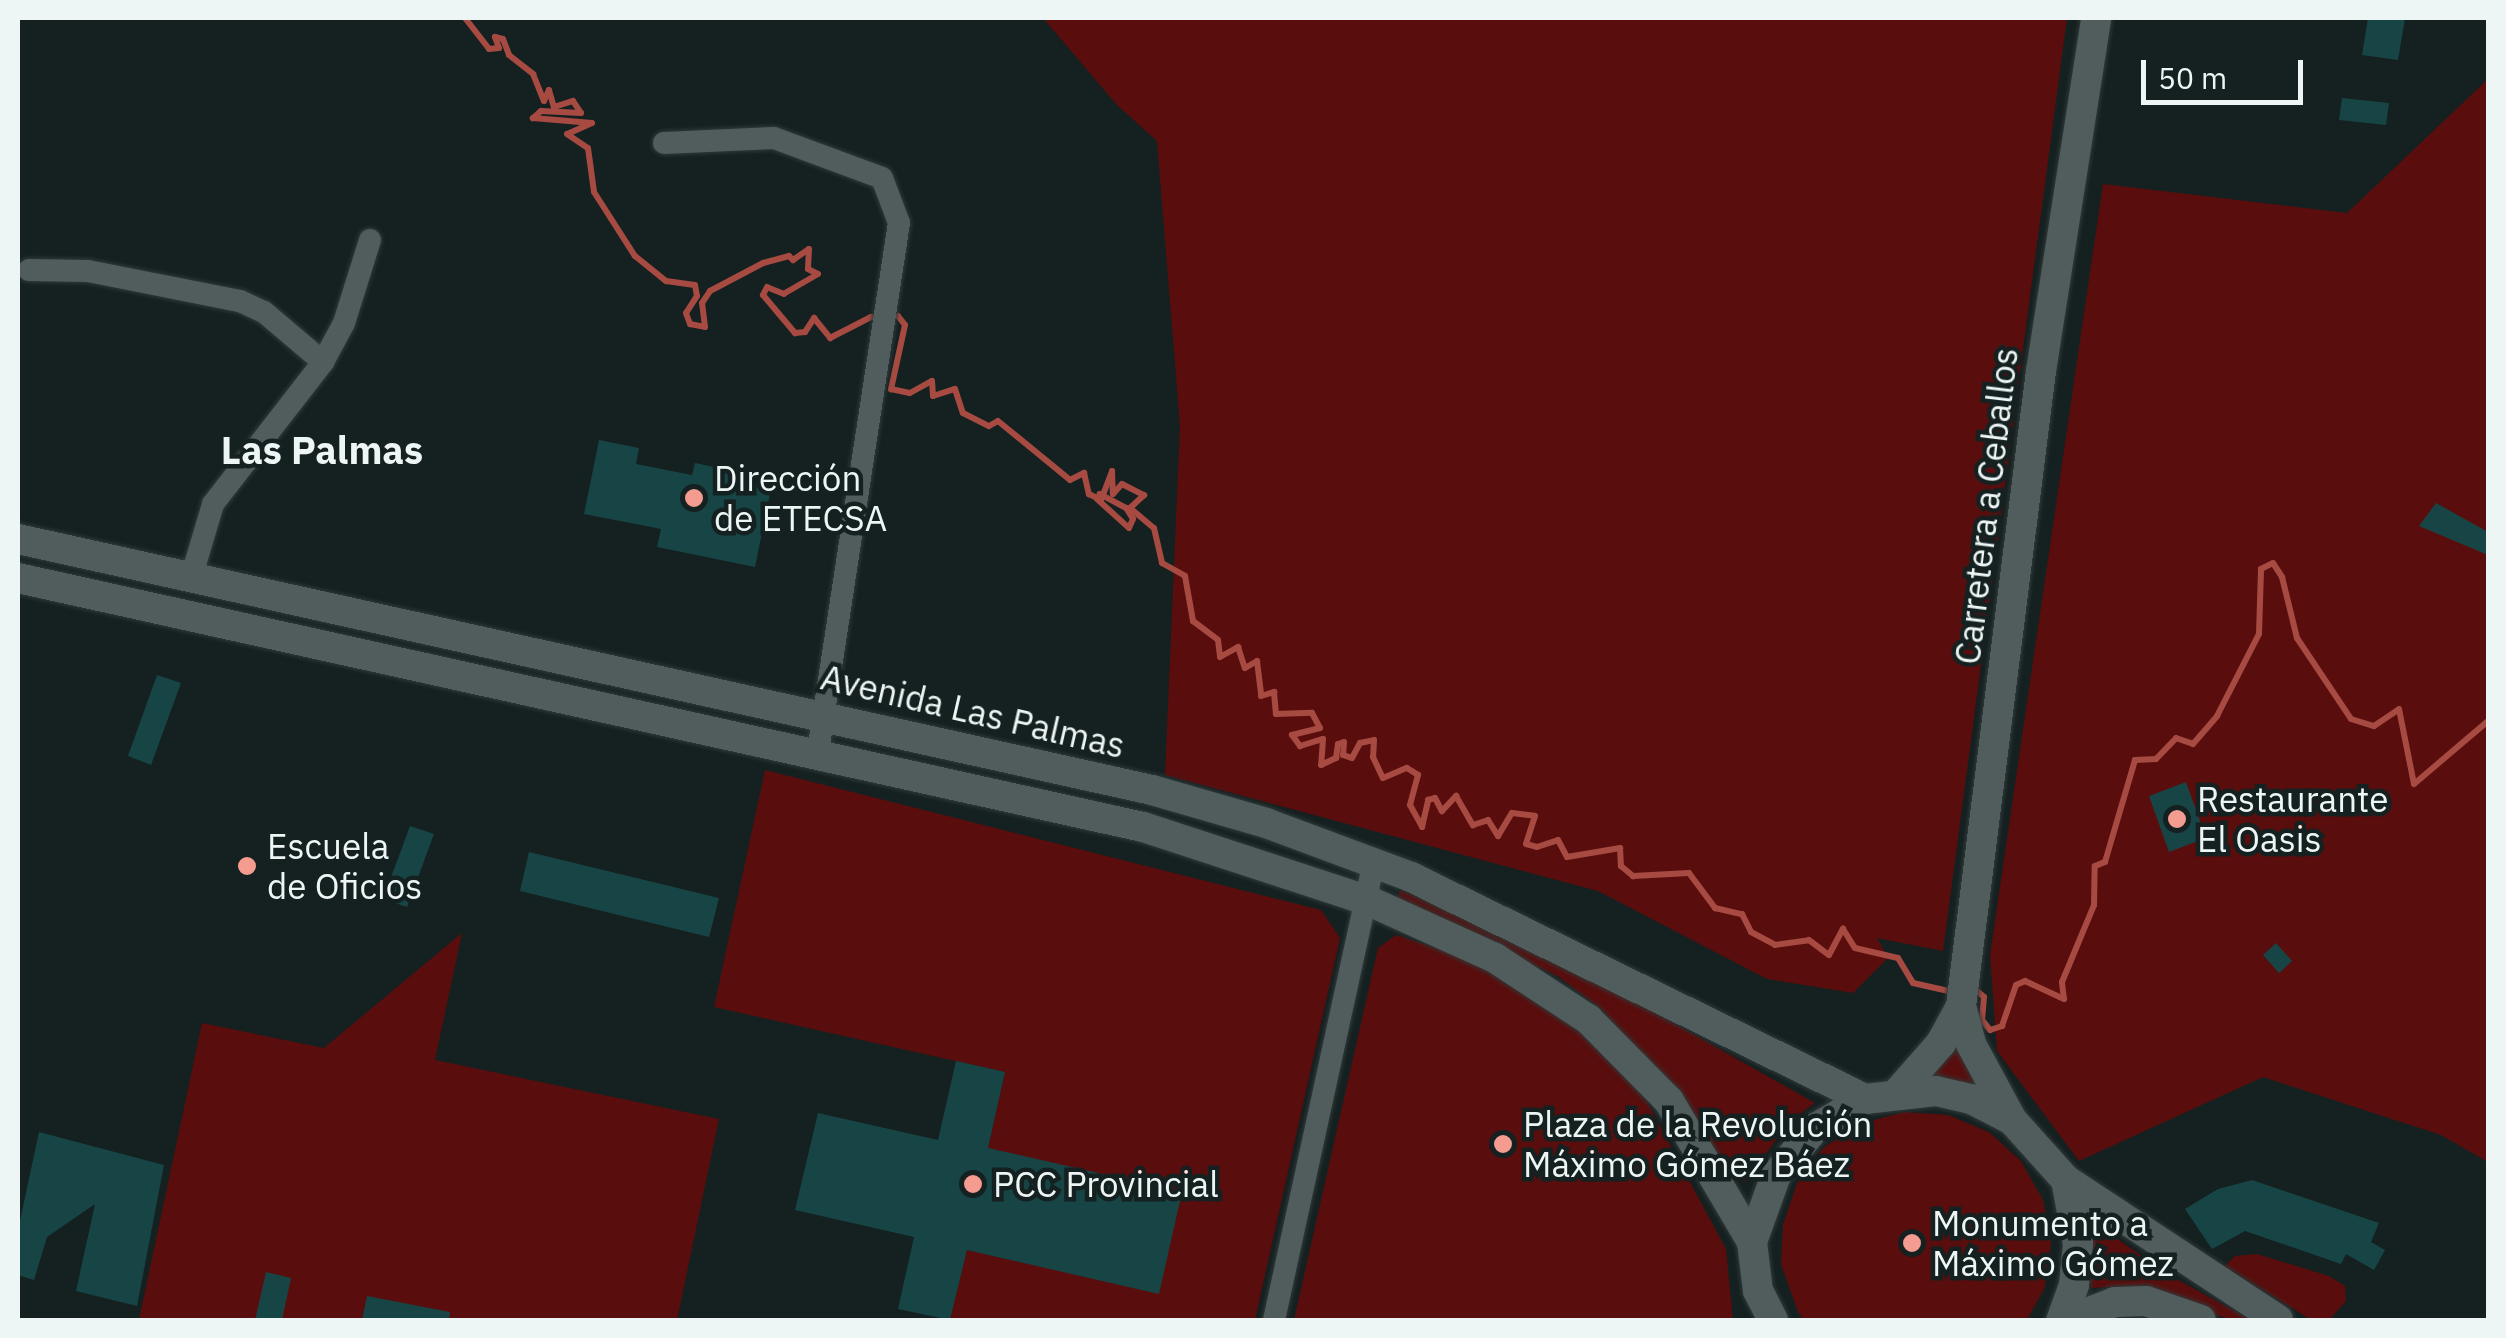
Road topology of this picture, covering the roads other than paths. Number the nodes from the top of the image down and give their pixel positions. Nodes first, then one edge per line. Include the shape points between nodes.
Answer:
1 (2096, 18) edge
2 (664, 143) dead end
3 (370, 240) dead end
4 (28, 270) dead end
5 (323, 362) junction
6 (18, 539) edge
7 (18, 578) edge
8 (191, 578) junction
9 (421, 631) junction
10 (414, 667) junction
11 (826, 716) junction
12 (818, 752) junction
13 (1374, 861) junction
14 (1367, 900) junction
15 (1961, 1006) junction
16 (1899, 1091) junction
17 (1865, 1099) junction
18 (2012, 1120) junction
19 (2066, 1180) junction
20 (1752, 1242) junction
21 (1757, 1306) edge
22 (1274, 1320) edge
23 (1774, 1320) edge
24 (2061, 1320) edge
25 (2069, 1320) edge
26 (2201, 1320) edge
27 (2278, 1320) edge

1 - 15 street, Carretera a Ceballos via 2041,371
2 - 11 street via 774,138 882,178 899,224 862,434 857,529
3 - 5 street via 344,323
4 - 5 street via 88,271 240,302 264,312
5 - 8 street via 213,504
6 - 8 street, Avenida Las Palmas
7 - 10 street
8 - 9 street, Avenida Las Palmas
9 - 10 street
9 - 11 street, Avenida Las Palmas
10 - 12 street
11 - 12 street
11 - 13 street, Avenida Las Palmas via 1152,790
12 - 14 street via 1144,827
13 - 14 street
13 - 17 street, Avenida Las Palmas
14 - 20 street via 1496,958 1588,1019 1669,1101
14 - 22 street
15 - 16 street, Carretera a Ceballos via 1942,1043
15 - 18 street, Carretera a Ceballos via 1971,1044
16 - 17 street
16 - 18 street via 1972,1099
17 - 20 street via 1814,1128 1776,1175
18 - 19 street
19 - 24 street via 2078,1244 2074,1286
19 - 27 street
20 - 21 street
21 - 23 street
25 - 26 street via 2115,1302 2146,1301

